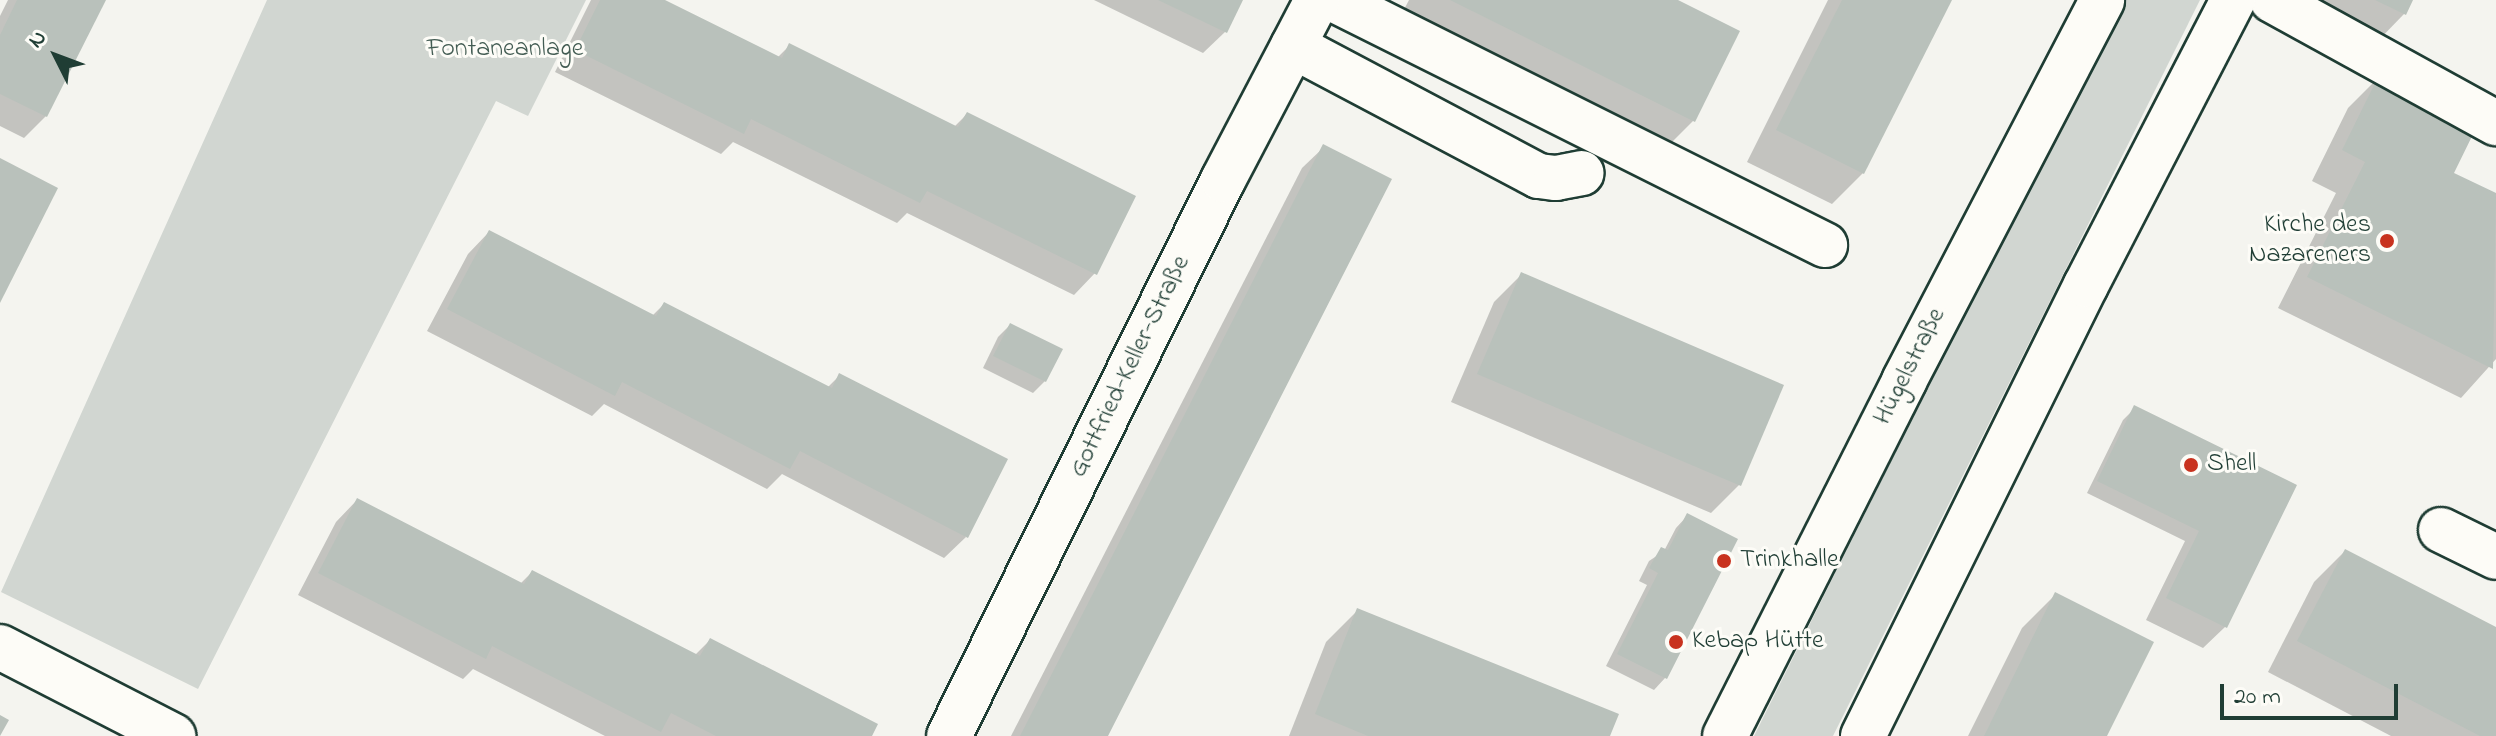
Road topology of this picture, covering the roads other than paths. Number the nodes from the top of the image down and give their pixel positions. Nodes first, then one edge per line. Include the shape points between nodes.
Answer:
1 (1317, 0) edge
2 (1335, 0) edge
3 (2102, 0) edge
4 (2233, 0) edge
5 (2272, 0) edge
6 (1293, 46) junction
7 (2496, 123) edge
8 (1582, 173) dead end
9 (1825, 245) dead end
10 (2441, 530) dead end
11 (2496, 557) edge
12 (0, 647) edge
13 (173, 736) edge
14 (949, 736) edge
15 (1725, 736) edge
16 (1863, 736) edge

1 - 6 main road, Gottfried-Keller-Straße
2 - 9 main road
3 - 15 main road, Hügelstraße
4 - 16 main road
5 - 7 main road
6 - 8 main road via 1539,176
6 - 14 main road, Gottfried-Keller-Straße
10 - 11 main road
12 - 13 main road

